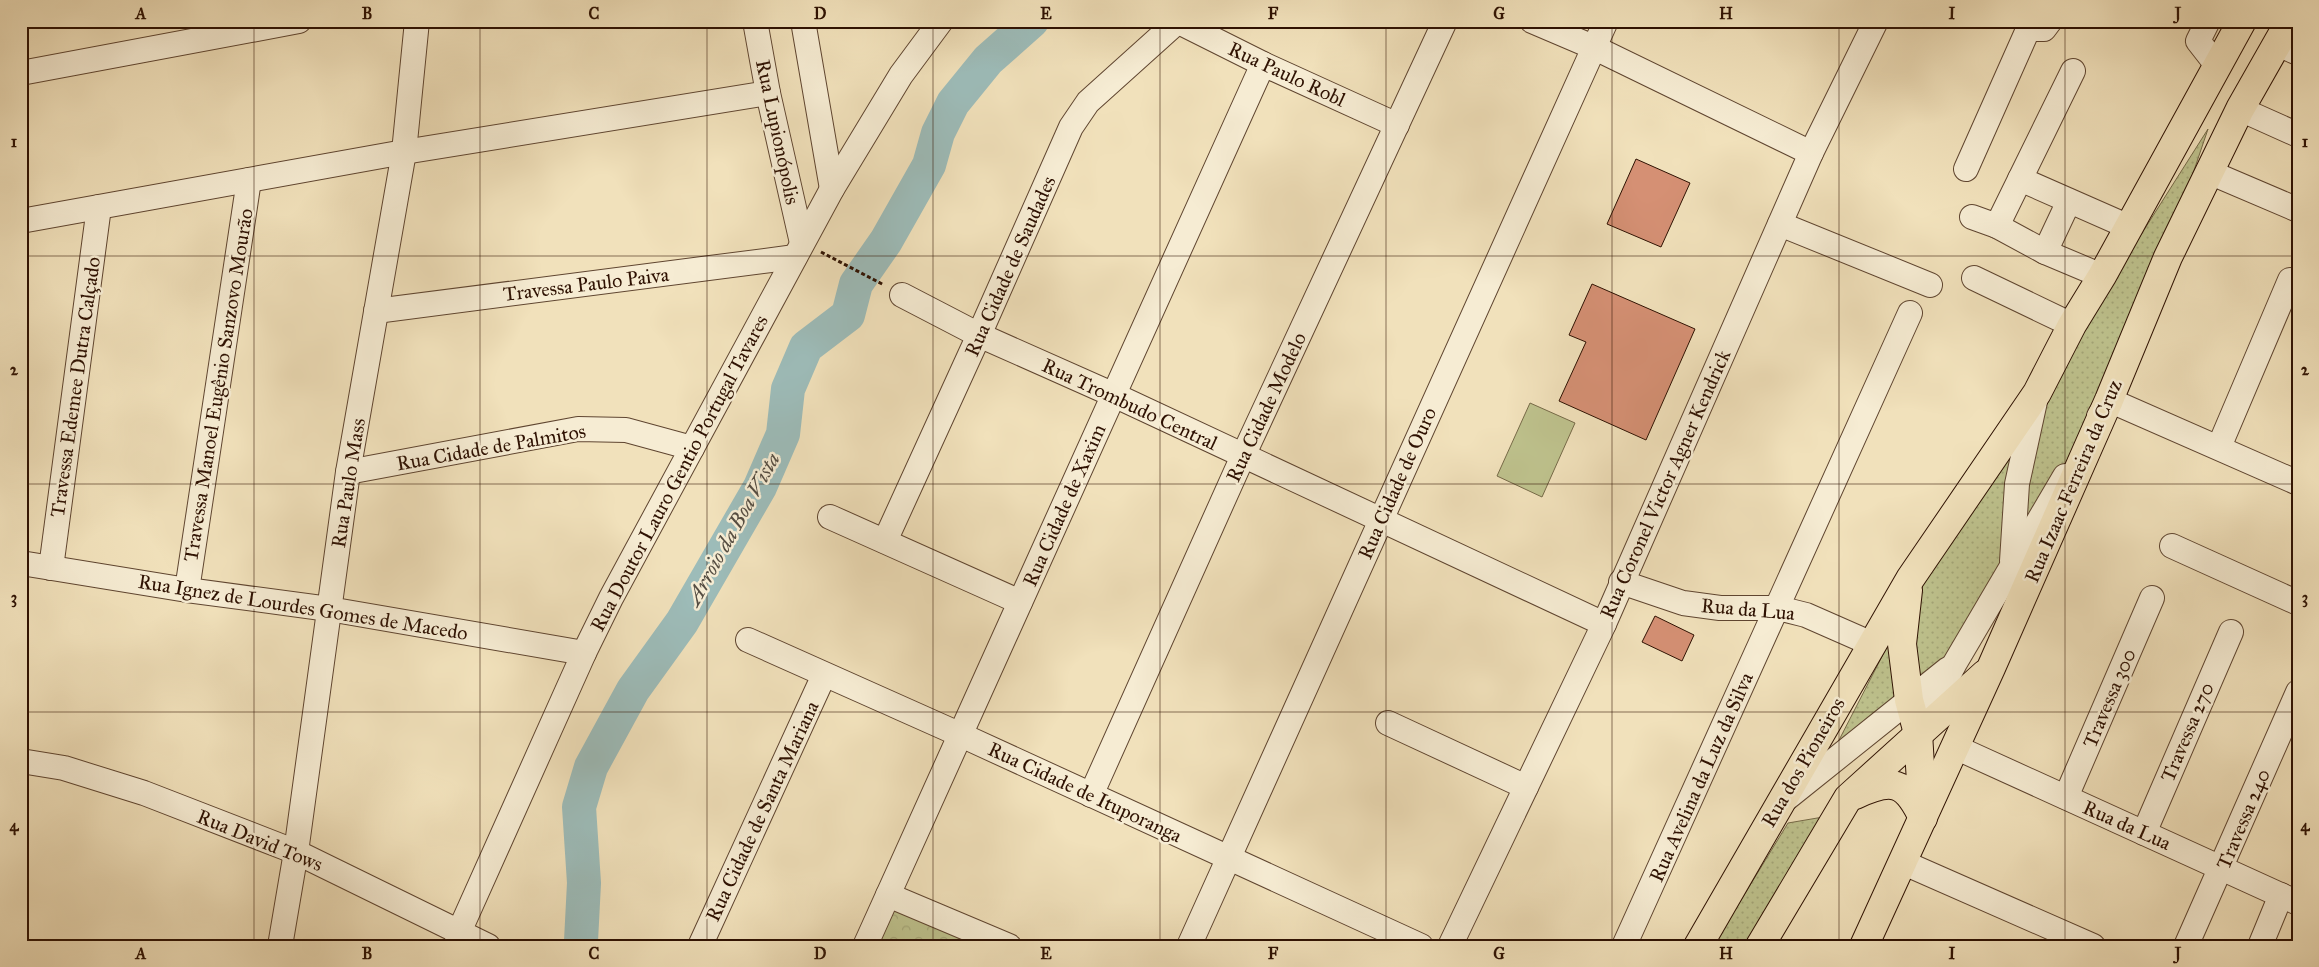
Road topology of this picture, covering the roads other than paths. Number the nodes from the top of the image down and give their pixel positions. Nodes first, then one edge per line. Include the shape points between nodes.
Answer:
1 (298, 21) edge
2 (417, 21) edge
3 (755, 21) edge
4 (803, 21) edge
5 (941, 21) edge
6 (1178, 21) edge
7 (1445, 21) edge
8 (1532, 21) edge
9 (1606, 21) edge
10 (1876, 21) edge
11 (2050, 21) edge
12 (2208, 21) edge
13 (2242, 21) edge
14 (2288, 39) edge
15 (1593, 47) junction
16 (1263, 64) junction
17 (2216, 64) junction
18 (2073, 71) dead end
19 (21, 72) edge
20 (768, 92) junction
21 (2240, 109) junction
22 (1397, 125) junction
23 (2298, 135) edge
24 (404, 152) junction
25 (1811, 152) junction
26 (1966, 169) dead end
27 (2209, 172) junction
28 (2020, 178) junction
29 (249, 180) junction
30 (832, 189) junction
31 (2069, 201) junction
32 (99, 207) junction
33 (2298, 210) edge
34 (1972, 216) dead end
35 (21, 221) edge
36 (1780, 224) junction
37 (1996, 226) junction
38 (2129, 227) junction
39 (798, 250) junction
40 (2045, 252) junction
41 (2102, 276) junction
42 (1974, 278) dead end
43 (2290, 280) dead end
44 (1930, 285) dead end
45 (896, 292) road end
46 (376, 311) junction
47 (1910, 313) dead end
48 (2072, 325) junction
49 (979, 335) junction
50 (2037, 392) junction
51 (1114, 395) junction
52 (2109, 400) junction
53 (2218, 447) junction
54 (692, 448) junction
55 (1243, 456) junction
56 (348, 472) junction
57 (2298, 483) edge
58 (830, 516) dead end
59 (1381, 520) junction
60 (885, 541) junction
61 (2172, 546) dead end
62 (21, 563) edge
63 (2011, 567) junction
64 (51, 568) junction
65 (1910, 579) junction
66 (1621, 582) junction
67 (187, 590) junction
68 (2152, 598) dead end
69 (1020, 602) junction
70 (2298, 603) edge
71 (1778, 608) junction
72 (329, 609) junction
73 (1604, 624) junction
74 (2231, 632) dead end
75 (748, 640) dead end
76 (1872, 644) junction
77 (584, 654) junction
78 (1955, 663) junction
79 (1992, 668) junction
80 (824, 676) junction
81 (2298, 692) edge
82 (1909, 700) junction
83 (1388, 723) dead end
84 (1918, 733) junction
85 (960, 735) junction
86 (1955, 747) junction
87 (21, 761) edge
88 (1526, 787) junction
89 (1091, 795) junction
90 (2066, 797) junction
91 (1848, 798) junction
92 (1779, 804) junction
93 (1923, 819) junction
94 (2144, 833) junction
95 (296, 852) junction
96 (1228, 859) junction
97 (1902, 862) junction
98 (2222, 868) junction
99 (888, 895) junction
100 (2293, 898) edge
101 (457, 939) edge
102 (1870, 944) edge
103 (280, 946) edge
104 (488, 946) edge
105 (700, 946) edge
106 (865, 946) edge
107 (1009, 946) edge
108 (1189, 946) edge
109 (1421, 946) edge
110 (1450, 946) edge
111 (1624, 946) edge
112 (1698, 946) edge
113 (1760, 946) edge
114 (2093, 946) edge
115 (2186, 946) edge
116 (2260, 946) edge

1 - 19 street
2 - 24 street, Rua Paulo Mass
3 - 20 street, Rua Lupionópolis
4 - 30 street, Rua Lupionópolis
5 - 30 street, Rua Doutor Lauro Gentio Portugal Tavares via 901,75
6 - 16 street, Rua Paulo Robl
6 - 49 street, Rua Cidade de Saudades via 1088,102 1071,127
7 - 22 street, Rua Cidade Modelo
8 - 15 street
9 - 15 street, Rua Cidade de Ouro
10 - 25 street, Rua Coronel Victor Agner Kendrick
11 - 26 street via 2044,29 2030,30 2026,34
12 - 17 street via 2198,41
13 - 17 main road
14 - 21 main road, Rua Izaac Ferreira da Cruz
15 - 25 street
15 - 59 street, Rua Cidade de Ouro
16 - 22 street, Rua Paulo Robl
16 - 51 street, Rua Cidade de Xaxim
17 - 38 main road
18 - 28 street
20 - 24 street
20 - 39 street, Rua Lupionópolis
21 - 23 street
21 - 27 main road, Rua Izaac Ferreira da Cruz
22 - 55 street, Rua Cidade Modelo
24 - 29 street
24 - 46 street, Rua Paulo Mass
25 - 36 street, Rua Coronel Victor Agner Kendrick
27 - 33 street
27 - 52 main road, Rua Izaac Ferreira da Cruz via 2168,257
28 - 31 street
28 - 37 street
29 - 32 street
29 - 67 street, Travessa Manoel Eugênio Sanzovo Mourão
30 - 39 street, Rua Doutor Lauro Gentio Portugal Tavares
31 - 38 street
31 - 40 street
32 - 35 street
32 - 64 street, Travessa Edemee Dutra Calçado
34 - 37 street
36 - 44 street
36 - 66 street, Rua Coronel Victor Agner Kendrick
37 - 40 street
38 - 41 main road
39 - 46 street, Travessa Paulo Paiva
39 - 54 street, Rua Doutor Lauro Gentio Portugal Tavares
40 - 41 street
41 - 48 main road
42 - 48 street
43 - 53 street
45 - 49 street, Rua Trombudo Central
46 - 56 street, Rua Paulo Mass
47 - 71 street, Rua Avelina da Luz da Silva
48 - 50 main road
49 - 51 street, Rua Trombudo Central
49 - 60 street, Rua Cidade de Saudades
50 - 63 street via 2017,484
50 - 65 main road
51 - 55 street, Rua Trombudo Central
51 - 69 street, Rua Cidade de Xaxim
52 - 53 street
52 - 63 street
52 - 79 main road, Rua Izaac Ferreira da Cruz
53 - 57 street
54 - 56 street, Rua Cidade de Palmitos via 626,430 578,429
54 - 77 street, Rua Doutor Lauro Gentio Portugal Tavares
55 - 59 street, Rua Trombudo Central
55 - 89 street, Rua Cidade Modelo
56 - 72 street, Rua Paulo Mass
58 - 60 street
59 - 73 street, Rua Trombudo Central
59 - 96 street, Rua Cidade de Ouro
60 - 69 street
61 - 70 street
62 - 64 street, Rua Ignez de Lourdes Gomes de Macedo
63 - 78 street
64 - 67 street, Rua Ignez de Lourdes Gomes de Macedo
65 - 76 main road, Rua dos Pioneiros
65 - 82 main road via 1902,644
66 - 71 street, Rua da Lua via 1683,603 1720,608
66 - 73 street, Rua Coronel Victor Agner Kendrick
67 - 72 street, Rua Ignez de Lourdes Gomes de Macedo
68 - 90 street, Travessa 300
69 - 85 street, Rua Cidade de Xaxim
71 - 76 street, Rua da Lua via 1806,615
71 - 111 street, Rua Avelina da Luz da Silva
72 - 77 street, Rua Ignez de Lourdes Gomes de Macedo
72 - 95 street, Rua Paulo Mass
73 - 88 street, Rua Coronel Victor Agner Kendrick
74 - 94 street, Travessa 270
75 - 80 street, Rua Cidade de Ituporanga
76 - 92 main road, Rua dos Pioneiros
77 - 101 street, Rua Doutor Lauro Gentio Portugal Tavares
78 - 82 street
78 - 84 street
79 - 84 main road
79 - 86 main road, Rua Izaac Ferreira da Cruz
80 - 85 street, Rua Cidade de Ituporanga
80 - 105 street, Rua Cidade de Santa Mariana
81 - 98 street, Travessa 240
82 - 84 main road
82 - 92 street
83 - 88 street
84 - 91 main road
84 - 93 main road
85 - 89 street, Rua Cidade de Ituporanga
85 - 99 street, Rua Cidade de Xaxim
86 - 90 street, Rua da Lua
86 - 93 main road, Rua Izaac Ferreira da Cruz
87 - 95 street, Rua David Tows via 64,768 144,793
88 - 110 street, Rua Coronel Victor Agner Kendrick
89 - 96 street, Rua Cidade de Ituporanga
90 - 94 street, Rua da Lua
91 - 93 main road via 1874,786 1889,784 1902,788 1913,797
91 - 113 main road
92 - 112 main road, Rua dos Pioneiros
93 - 97 main road, Rua Izaac Ferreira da Cruz
94 - 98 street, Rua da Lua
95 - 101 street, Rua David Tows
95 - 103 street, Rua Paulo Mass
96 - 108 street, Rua Cidade de Ouro
96 - 109 street, Rua Cidade de Ituporanga
97 - 102 main road, Rua Izaac Ferreira da Cruz
97 - 114 street
98 - 100 street, Rua da Lua
98 - 115 street, Travessa 240
99 - 106 street, Rua Cidade de Xaxim
99 - 107 street
100 - 116 street
101 - 104 street, Rua David Tows

